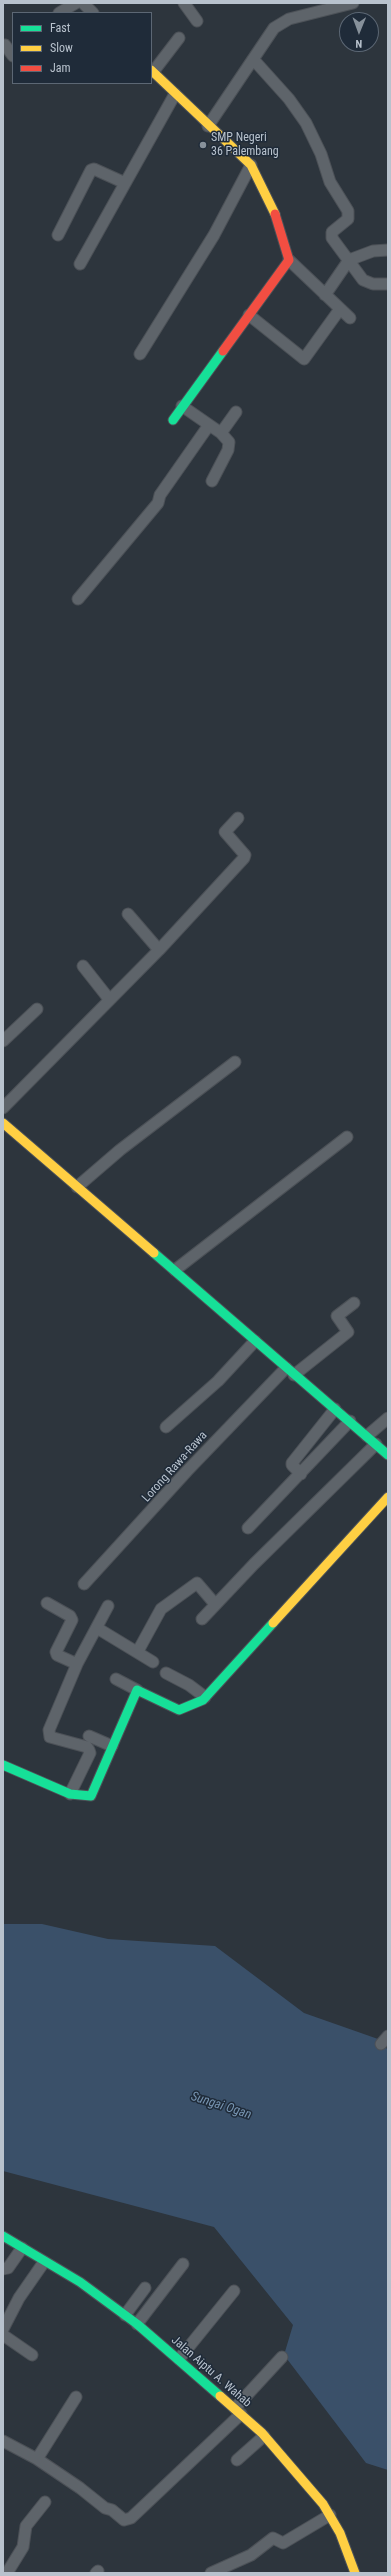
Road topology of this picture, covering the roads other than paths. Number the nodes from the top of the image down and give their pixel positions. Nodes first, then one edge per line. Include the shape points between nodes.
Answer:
1 (76, 3) edge
2 (83, 3) edge
3 (184, 3) edge
4 (353, 3) edge
5 (61, 12) edge
6 (92, 12) edge
7 (197, 20) dead end
8 (179, 38) dead end
9 (7, 44) edge
10 (12, 54) edge
11 (253, 59) junction
12 (152, 71) edge
13 (175, 94) junction
14 (208, 126) junction
15 (251, 165) junction
16 (125, 183) junction
17 (58, 235) dead end
18 (388, 250) edge
19 (289, 260) junction
20 (349, 260) junction
21 (80, 264) dead end
22 (388, 284) edge
23 (326, 295) junction
24 (340, 309) junction
25 (249, 315) junction
26 (350, 318) dead end
27 (140, 354) dead end
28 (182, 406) junction
29 (236, 412) dead end
30 (173, 420) dead end
31 (209, 425) junction
32 (221, 433) junction
33 (212, 481) dead end
34 (78, 599) dead end
35 (238, 818) dead end
36 (128, 914) dead end
37 (159, 950) junction
38 (83, 966) dead end
39 (109, 1000) junction
40 (37, 1009) dead end
41 (3, 1041) edge
42 (235, 1062) dead end
43 (3, 1108) edge
44 (3, 1123) edge
45 (347, 1137) dead end
46 (77, 1187) junction
47 (174, 1270) junction
48 (354, 1303) dead end
49 (255, 1341) junction
50 (290, 1372) junction
51 (335, 1409) junction
52 (388, 1418) edge
53 (350, 1421) junction
54 (166, 1428) dead end
55 (372, 1440) junction
56 (388, 1455) edge
57 (301, 1474) junction
58 (388, 1497) edge
59 (248, 1528) dead end
60 (84, 1584) dead end
61 (47, 1603) dead end
62 (215, 1604) junction
63 (108, 1606) dead end
64 (202, 1619) dead end
65 (97, 1628) junction
66 (138, 1651) junction
67 (153, 1662) dead end
68 (77, 1664) junction
69 (166, 1673) dead end
70 (116, 1679) dead end
71 (137, 1690) junction
72 (205, 1697) junction
73 (89, 1736) dead end
74 (112, 1746) junction
75 (3, 1765) edge
76 (70, 1794) junction
77 (3, 2236) edge
78 (22, 2248) junction
79 (44, 2262) junction
80 (183, 2264) dead end
81 (3, 2269) edge
82 (145, 2288) dead end
83 (234, 2291) dead end
84 (125, 2315) junction
85 (137, 2324) junction
86 (3, 2329) edge
87 (3, 2335) edge
88 (32, 2356) dead end
89 (282, 2357) dead end
90 (179, 2359) junction
91 (76, 2397) dead end
92 (238, 2411) junction
93 (264, 2436) junction
94 (3, 2441) edge
95 (37, 2458) junction
96 (237, 2460) dead end
97 (45, 2502) dead end
98 (330, 2515) junction
99 (351, 2572) edge
100 (7, 2573) edge
101 (211, 2573) edge

1 - 5 street
2 - 6 street
3 - 7 street
4 - 11 street via 282,22 266,37
8 - 12 street
9 - 10 street
11 - 14 street
11 - 20 street via 289,99 306,123 321,154 330,182 348,211 348,219 331,234
12 - 13 street
13 - 14 street
13 - 16 street
14 - 15 street
15 - 19 street via 272,205
15 - 27 street via 214,235
16 - 17 street via 94,169 91,170
16 - 21 street
18 - 20 street via 373,251
19 - 23 street
19 - 25 street
20 - 22 street via 367,282
20 - 23 street
23 - 24 street
24 - 25 street via 304,359
24 - 26 street
25 - 28 street
28 - 30 street
28 - 31 street
29 - 32 street
31 - 32 street
31 - 34 street via 160,495 158,503
32 - 33 street via 230,445
35 - 37 street via 225,832 244,858
36 - 37 street
37 - 39 street
38 - 39 street
39 - 43 street
40 - 41 street
42 - 46 street via 120,1150
44 - 46 street
45 - 47 street
46 - 47 street
47 - 49 street
48 - 50 street, Lorong Rawa-Rawa via 337,1316 348,1332
49 - 50 street
49 - 54 street via 218,1381
50 - 51 street
50 - 60 street, Lorong Rawa-Rawa via 187,1471
51 - 53 street
51 - 57 street via 292,1463
52 - 55 street
53 - 55 street
53 - 57 street
55 - 56 street
55 - 62 street
57 - 59 street
58 - 72 street
61 - 68 street via 70,1616 72,1620 56,1652
62 - 64 street
62 - 66 street via 197,1582 174,1602 161,1609
63 - 65 street
65 - 66 street
65 - 68 street
66 - 67 street
68 - 76 street via 49,1730 50,1737 87,1746 90,1753
69 - 72 street
70 - 71 street
71 - 72 street via 179,1710 190,1708
71 - 74 street
73 - 74 street
74 - 76 street via 91,1796
75 - 76 street
77 - 78 street, Jalan Aiptu A. Wahab
78 - 79 street, Jalan Aiptu A. Wahab
78 - 81 street via 8,2268
79 - 84 street, Jalan Aiptu A. Wahab via 80,2282
79 - 86 street via 19,2298
80 - 85 street
82 - 84 street
83 - 90 street
84 - 85 street, Jalan Aiptu A. Wahab
85 - 90 street, Jalan Aiptu A. Wahab
87 - 88 street
89 - 92 street
90 - 92 street, Jalan Aiptu A. Wahab
91 - 95 street
92 - 93 street, Jalan Aiptu A. Wahab
92 - 95 street via 126,2521
93 - 96 street
93 - 98 street, Jalan Aiptu A. Wahab via 314,2492
94 - 95 street
97 - 100 street via 26,2526 24,2546
98 - 99 street, Jalan Aiptu A. Wahab
98 - 101 street via 282,2544 273,2538 251,2555

